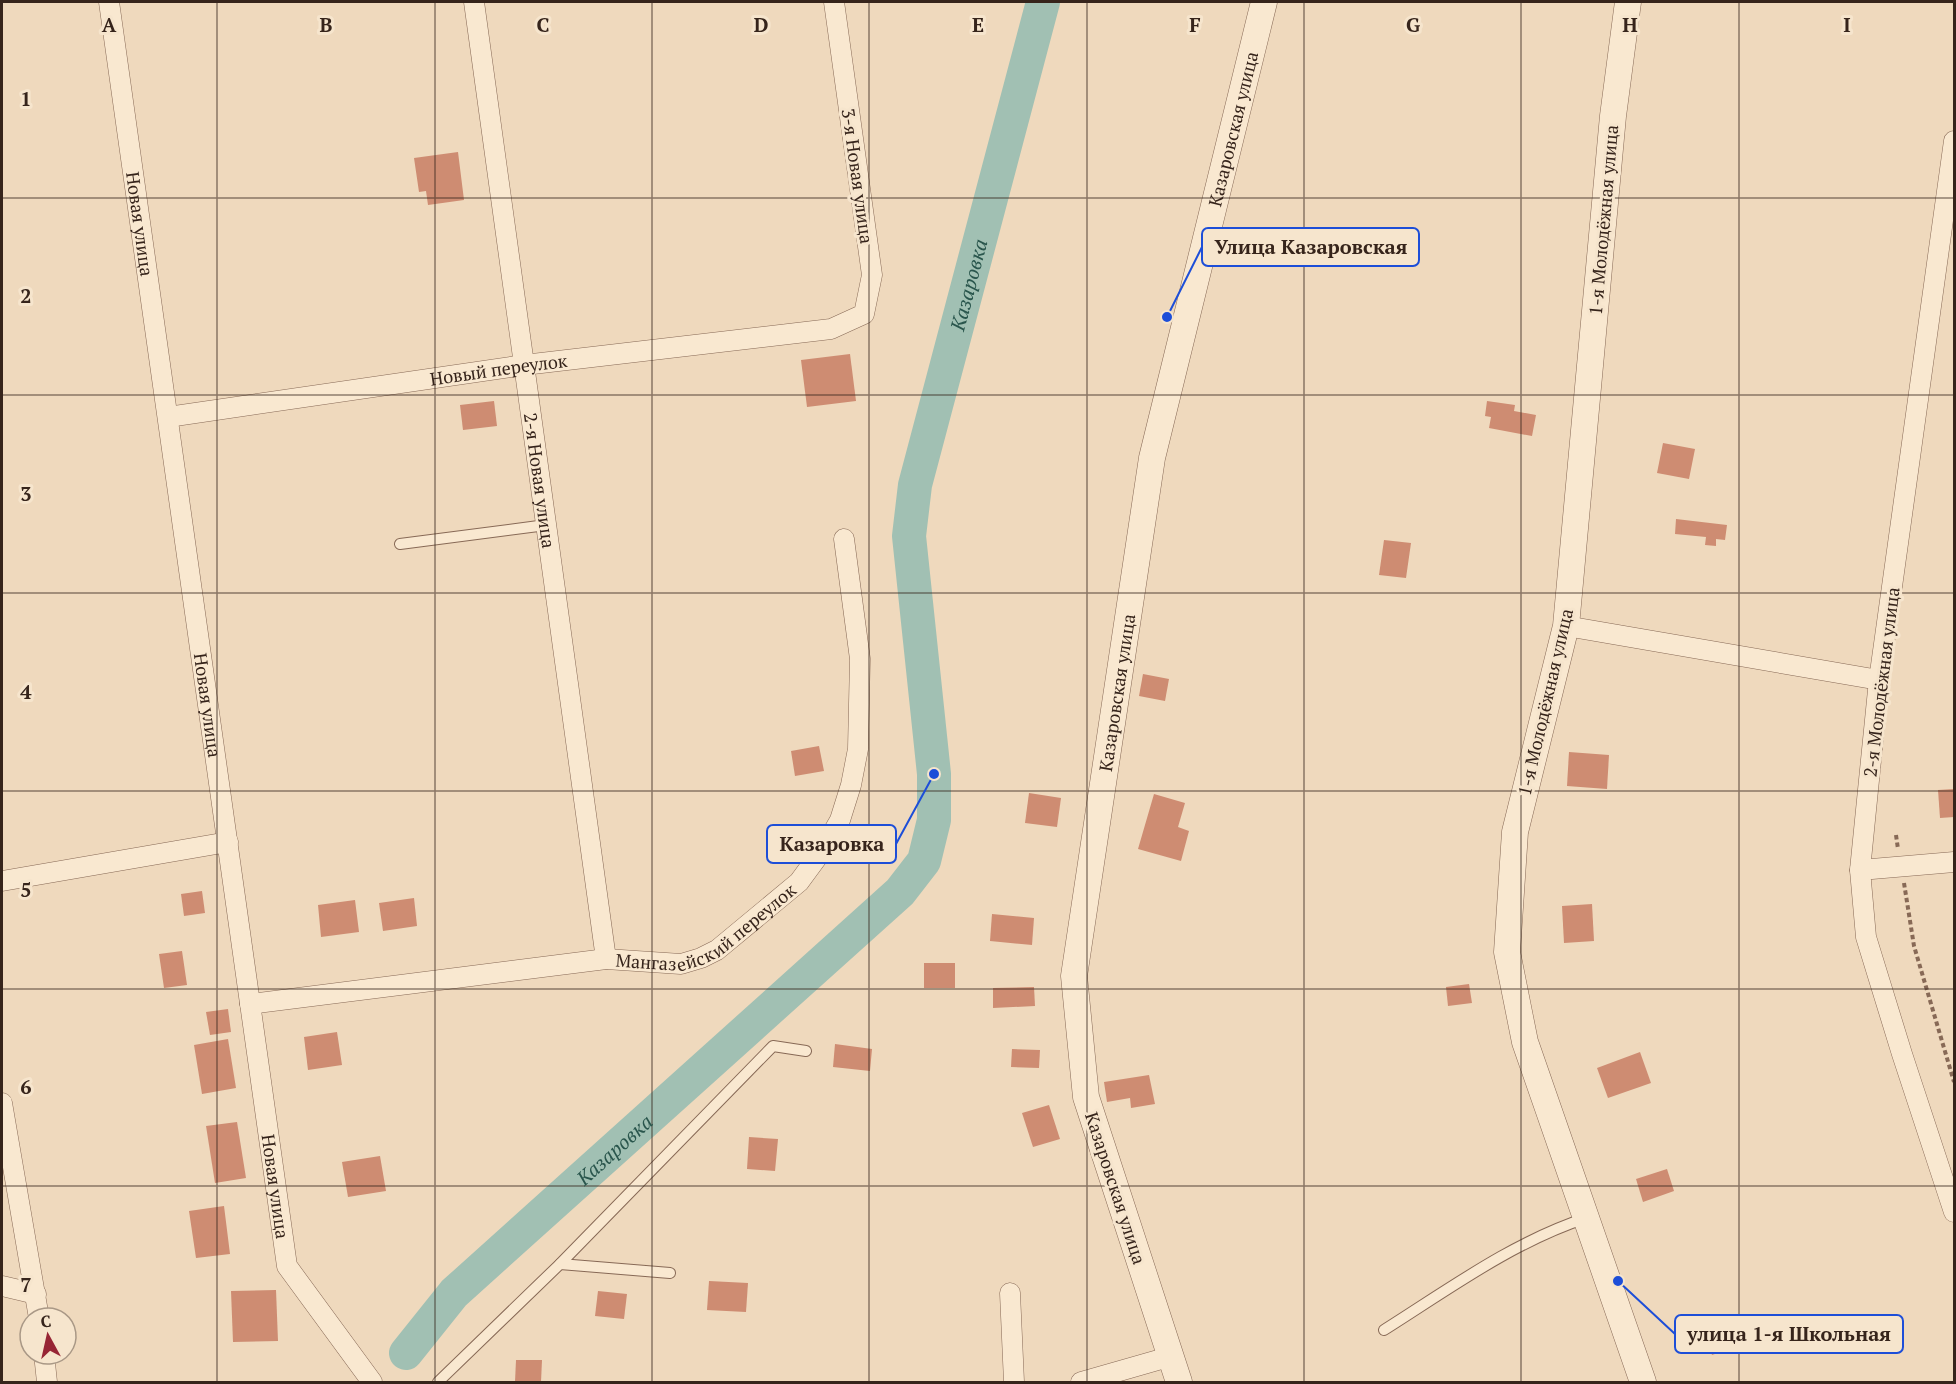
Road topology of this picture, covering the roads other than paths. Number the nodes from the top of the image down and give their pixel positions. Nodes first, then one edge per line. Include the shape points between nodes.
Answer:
1 (109, 2) edge
2 (474, 2) edge
3 (834, 2) edge
4 (1264, 2) edge
5 (1628, 2) edge
6 (1954, 141) edge
7 (831, 329) joint
8 (524, 365) junction
9 (168, 417) junction
10 (546, 525) junction
11 (844, 539) dead end
12 (400, 544) dead end
13 (1566, 626) junction
14 (1879, 680) junction
15 (228, 843) junction
16 (1954, 862) edge
17 (1860, 870) junction
18 (2, 881) edge
19 (606, 959) junction
20 (250, 1004) junction
21 (806, 1051) dead end
22 (2, 1103) edge
23 (1954, 1212) edge
24 (1586, 1218) junction
25 (560, 1264) junction
26 (670, 1273) dead end
27 (2, 1286) edge
28 (1010, 1293) dead end
29 (36, 1294) junction
30 (38, 1306) edge
31 (1384, 1330) dead end
32 (1172, 1356) junction
33 (45, 1366) edge
34 (47, 1383) edge
35 (372, 1383) edge
36 (438, 1383) edge
37 (1014, 1383) edge
38 (1081, 1383) edge
39 (1179, 1383) edge
40 (1643, 1383) edge

1 - 9 street, Новая улица
2 - 8 street, 2-я Новая улица
3 - 7 street, 3-я Новая улица via 872,275 864,314
4 - 32 street, Казаровская улица via 1152,458 1074,976 1086,1097
5 - 13 street, 1-я Молодёжная улица via 1613,116
6 - 14 street, 2-я Молодёжная улица
7 - 8 street, Новый переулок
8 - 9 street, Новый переулок
8 - 10 street, 2-я Новая улица
9 - 15 street, Новая улица
10 - 12 lane
10 - 19 street, 2-я Новая улица
11 - 19 street, Мангазейский переулок via 860,659 858,749 840,819 824,848 799,882 717,950 681,964
13 - 14 street
13 - 24 street, 1-я Молодёжная улица via 1515,832 1507,952 1525,1042
14 - 17 street, 2-я Молодёжная улица
15 - 18 street
15 - 20 street, Новая улица
16 - 17 street
17 - 23 street, 2-я Молодёжная улица via 1866,937
19 - 20 street, Мангазейский переулок
20 - 35 street, Новая улица via 287,1266
21 - 25 lane via 773,1046
22 - 29 street
24 - 31 lane via 1511,1250
24 - 40 street, 1-я Молодёжная улица
25 - 26 lane
25 - 36 lane
27 - 29 street
28 - 37 street
29 - 30 street
32 - 38 street
32 - 39 street, Казаровская улица
33 - 34 street

